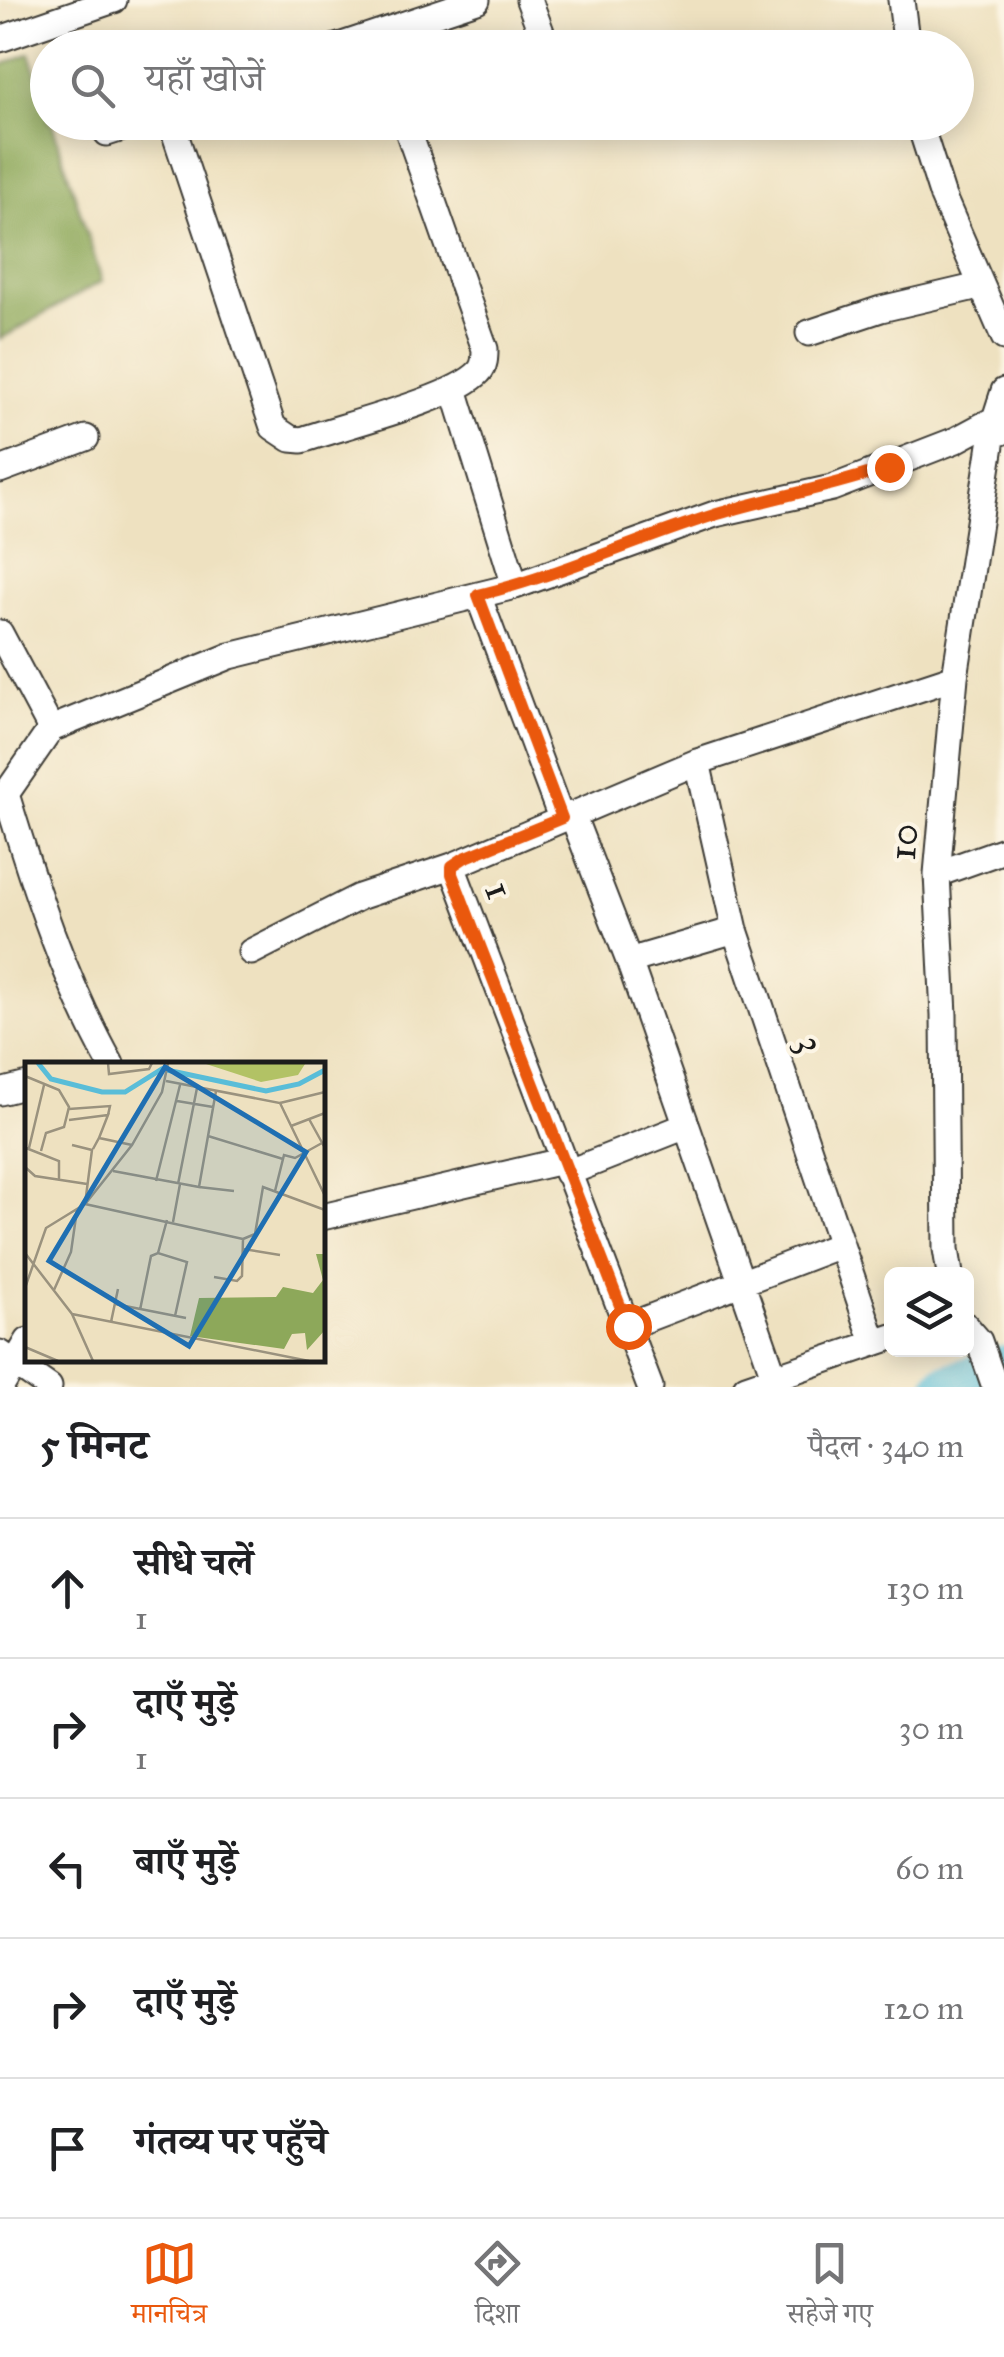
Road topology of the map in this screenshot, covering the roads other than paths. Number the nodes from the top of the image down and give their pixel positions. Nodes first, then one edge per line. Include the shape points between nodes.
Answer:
1 (114, 0) edge
2 (477, 0) edge
3 (529, 0) edge
4 (901, 0) edge
5 (400, 30) edge
6 (540, 30) edge
7 (905, 30) edge
8 (0, 39) edge
9 (178, 140) edge
10 (411, 140) edge
11 (926, 140) edge
12 (979, 286) junction
13 (809, 333) dead end
14 (1004, 337) edge
15 (454, 388) junction
16 (1004, 391) edge
17 (1000, 428) edge
18 (86, 438) dead end
19 (0, 470) edge
20 (515, 586) junction
21 (478, 595) junction
22 (0, 633) edge
23 (956, 677) junction
24 (11, 680) edge
25 (51, 729) junction
26 (697, 762) junction
27 (567, 816) junction
28 (1004, 850) edge
29 (452, 866) junction
30 (937, 874) junction
31 (735, 930) junction
32 (251, 952) dead end
33 (629, 961) junction
34 (109, 1062) edge
35 (25, 1086) edge
36 (0, 1092) edge
37 (686, 1126) junction
38 (564, 1167) junction
39 (325, 1216) edge
40 (840, 1245) junction
41 (949, 1267) edge
42 (741, 1281) junction
43 (628, 1326) junction
44 (974, 1336) edge
45 (883, 1340) edge
46 (15, 1352) edge
47 (774, 1376) junction
48 (1, 1387) edge
49 (48, 1387) edge
50 (650, 1387) edge
51 (746, 1387) edge
52 (996, 1387) edge

1 - 8 street
2 - 5 street
3 - 6 street
4 - 7 street
9 - 15 street via 279,434 302,440
10 - 15 street via 485,349 481,370
11 - 12 street
12 - 13 street
12 - 14 street
15 - 20 street
16 - 17 street, 10
17 - 20 street via 832,488 715,514
17 - 23 street, 10
18 - 19 street
20 - 21 street
21 - 25 street via 230,656
21 - 27 street
22 - 24 street
23 - 26 street, 1
23 - 30 street, 10
24 - 25 street
25 - 34 street via 6,794 40,899
26 - 27 street, 1
26 - 31 street, 3
27 - 29 street, 1
27 - 33 street
28 - 30 street
29 - 32 street via 358,897
29 - 38 street, 1
30 - 41 street, 10
31 - 33 street
31 - 40 street, 3
33 - 37 street
35 - 36 street
37 - 38 street
37 - 42 street
38 - 39 street
38 - 43 street, 1
40 - 42 street
40 - 45 street, 3
42 - 43 street
42 - 47 street
43 - 50 street, 1
44 - 52 street
45 - 47 street
46 - 48 street
46 - 49 street
47 - 51 street

